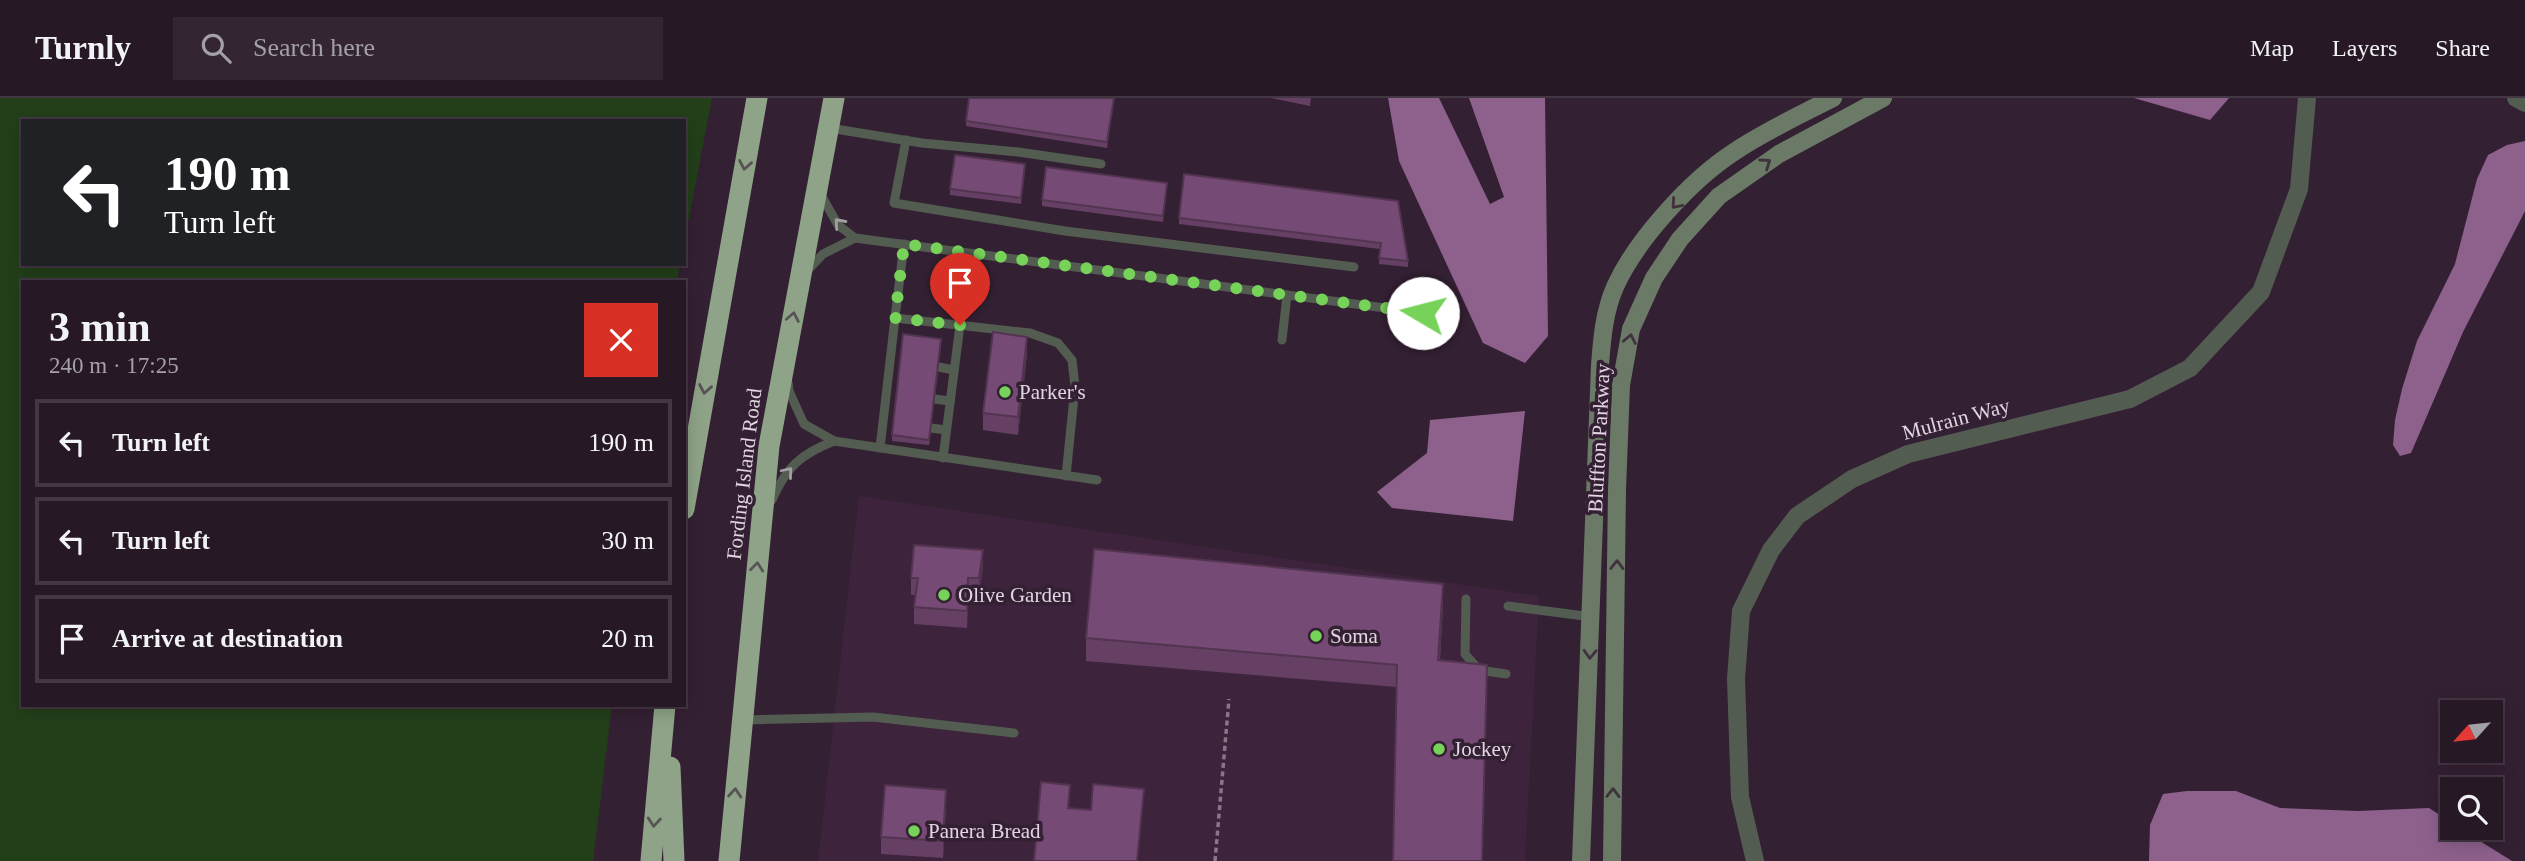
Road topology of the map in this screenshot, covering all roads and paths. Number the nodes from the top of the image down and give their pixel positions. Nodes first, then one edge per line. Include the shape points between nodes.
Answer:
1 (757, 98) edge
2 (834, 98) edge
3 (1833, 98) edge
4 (1883, 98) edge
5 (2307, 98) edge
6 (2516, 98) edge
7 (2525, 103) edge
8 (829, 128) junction
9 (906, 141) junction
10 (1101, 164) dead end
11 (817, 188) junction
12 (855, 239) junction
13 (904, 244) junction
14 (1354, 267) dead end
15 (801, 278) junction
16 (1287, 295) junction
17 (1423, 313) dead end
18 (895, 318) junction
19 (960, 325) junction
20 (1282, 340) dead end
21 (786, 356) junction
22 (890, 362) junction
23 (901, 363) edge
24 (939, 367) edge
25 (954, 369) junction
26 (886, 392) junction
27 (897, 393) edge
28 (935, 399) edge
29 (950, 401) junction
30 (883, 422) junction
31 (894, 423) edge
32 (931, 428) edge
33 (946, 430) junction
34 (834, 441) junction
35 (880, 448) junction
36 (943, 458) junction
37 (1066, 476) junction
38 (1097, 480) dead end
39 (686, 498) edge
40 (761, 522) junction
41 (1466, 599) dead end
42 (1508, 606) dead end
43 (1592, 617) junction
44 (1506, 674) dead end
45 (1229, 699) dead end
46 (666, 707) edge
47 (666, 707) edge
48 (741, 720) junction
49 (1014, 733) dead end
50 (651, 861) edge
51 (674, 861) edge
52 (729, 861) edge
53 (1214, 861) edge
54 (1581, 861) edge
55 (1612, 861) edge
56 (1755, 861) edge

1 -> 39 highway
2 - 8 highway, Fording Island Road
3 -> 43 main road, Bluffton Parkway via 1733,152 1687,191 1639,247 1615,287 1604,324 1600,365
55 -> 4 main road, Bluffton Parkway via 1621,385 1631,329 1654,278 1680,239 1719,196 1779,154
5 - 56 street, Mulrain Way via 2299,189 2261,292 2190,368 2130,399 1908,454 1852,479 1797,516 1771,550 1741,611 1735,679 1741,797
6 - 7 street
8 - 9 lane
8 - 11 highway, Fording Island Road
9 - 10 lane
9 - 14 lane via 894,203 1065,231
12 -> 11 lane via 838,225
11 - 15 highway, Fording Island Road
12 - 13 lane
12 - 15 lane via 823,254
13 - 16 lane
13 - 18 lane
21 -> 15 highway, Fording Island Road
16 - 17 lane
16 - 20 lane
18 - 19 lane
18 - 22 lane
19 - 25 lane
19 - 37 lane via 1030,332 1058,343 1072,360 1075,387
21 - 34 lane via 796,410 804,424
21 - 40 highway, Fording Island Road
22 - 23 lane
22 - 26 lane
24 - 25 lane
25 - 29 lane
26 - 27 lane
26 - 30 lane
28 - 29 lane
29 - 33 lane
30 - 31 lane
30 - 35 lane
32 - 33 lane
33 - 36 lane
34 - 35 lane
40 -> 34 lane via 781,479 805,455
35 - 36 lane
36 - 37 lane
37 - 38 lane
48 -> 40 highway, Fording Island Road
41 - 44 lane via 1465,653 1479,670
42 - 43 lane
43 -> 54 main road, Bluffton Parkway
45 - 53 path
46 -> 50 highway
47 - 51 highway
48 - 49 lane via 873,717
52 -> 48 highway, Fording Island Road

